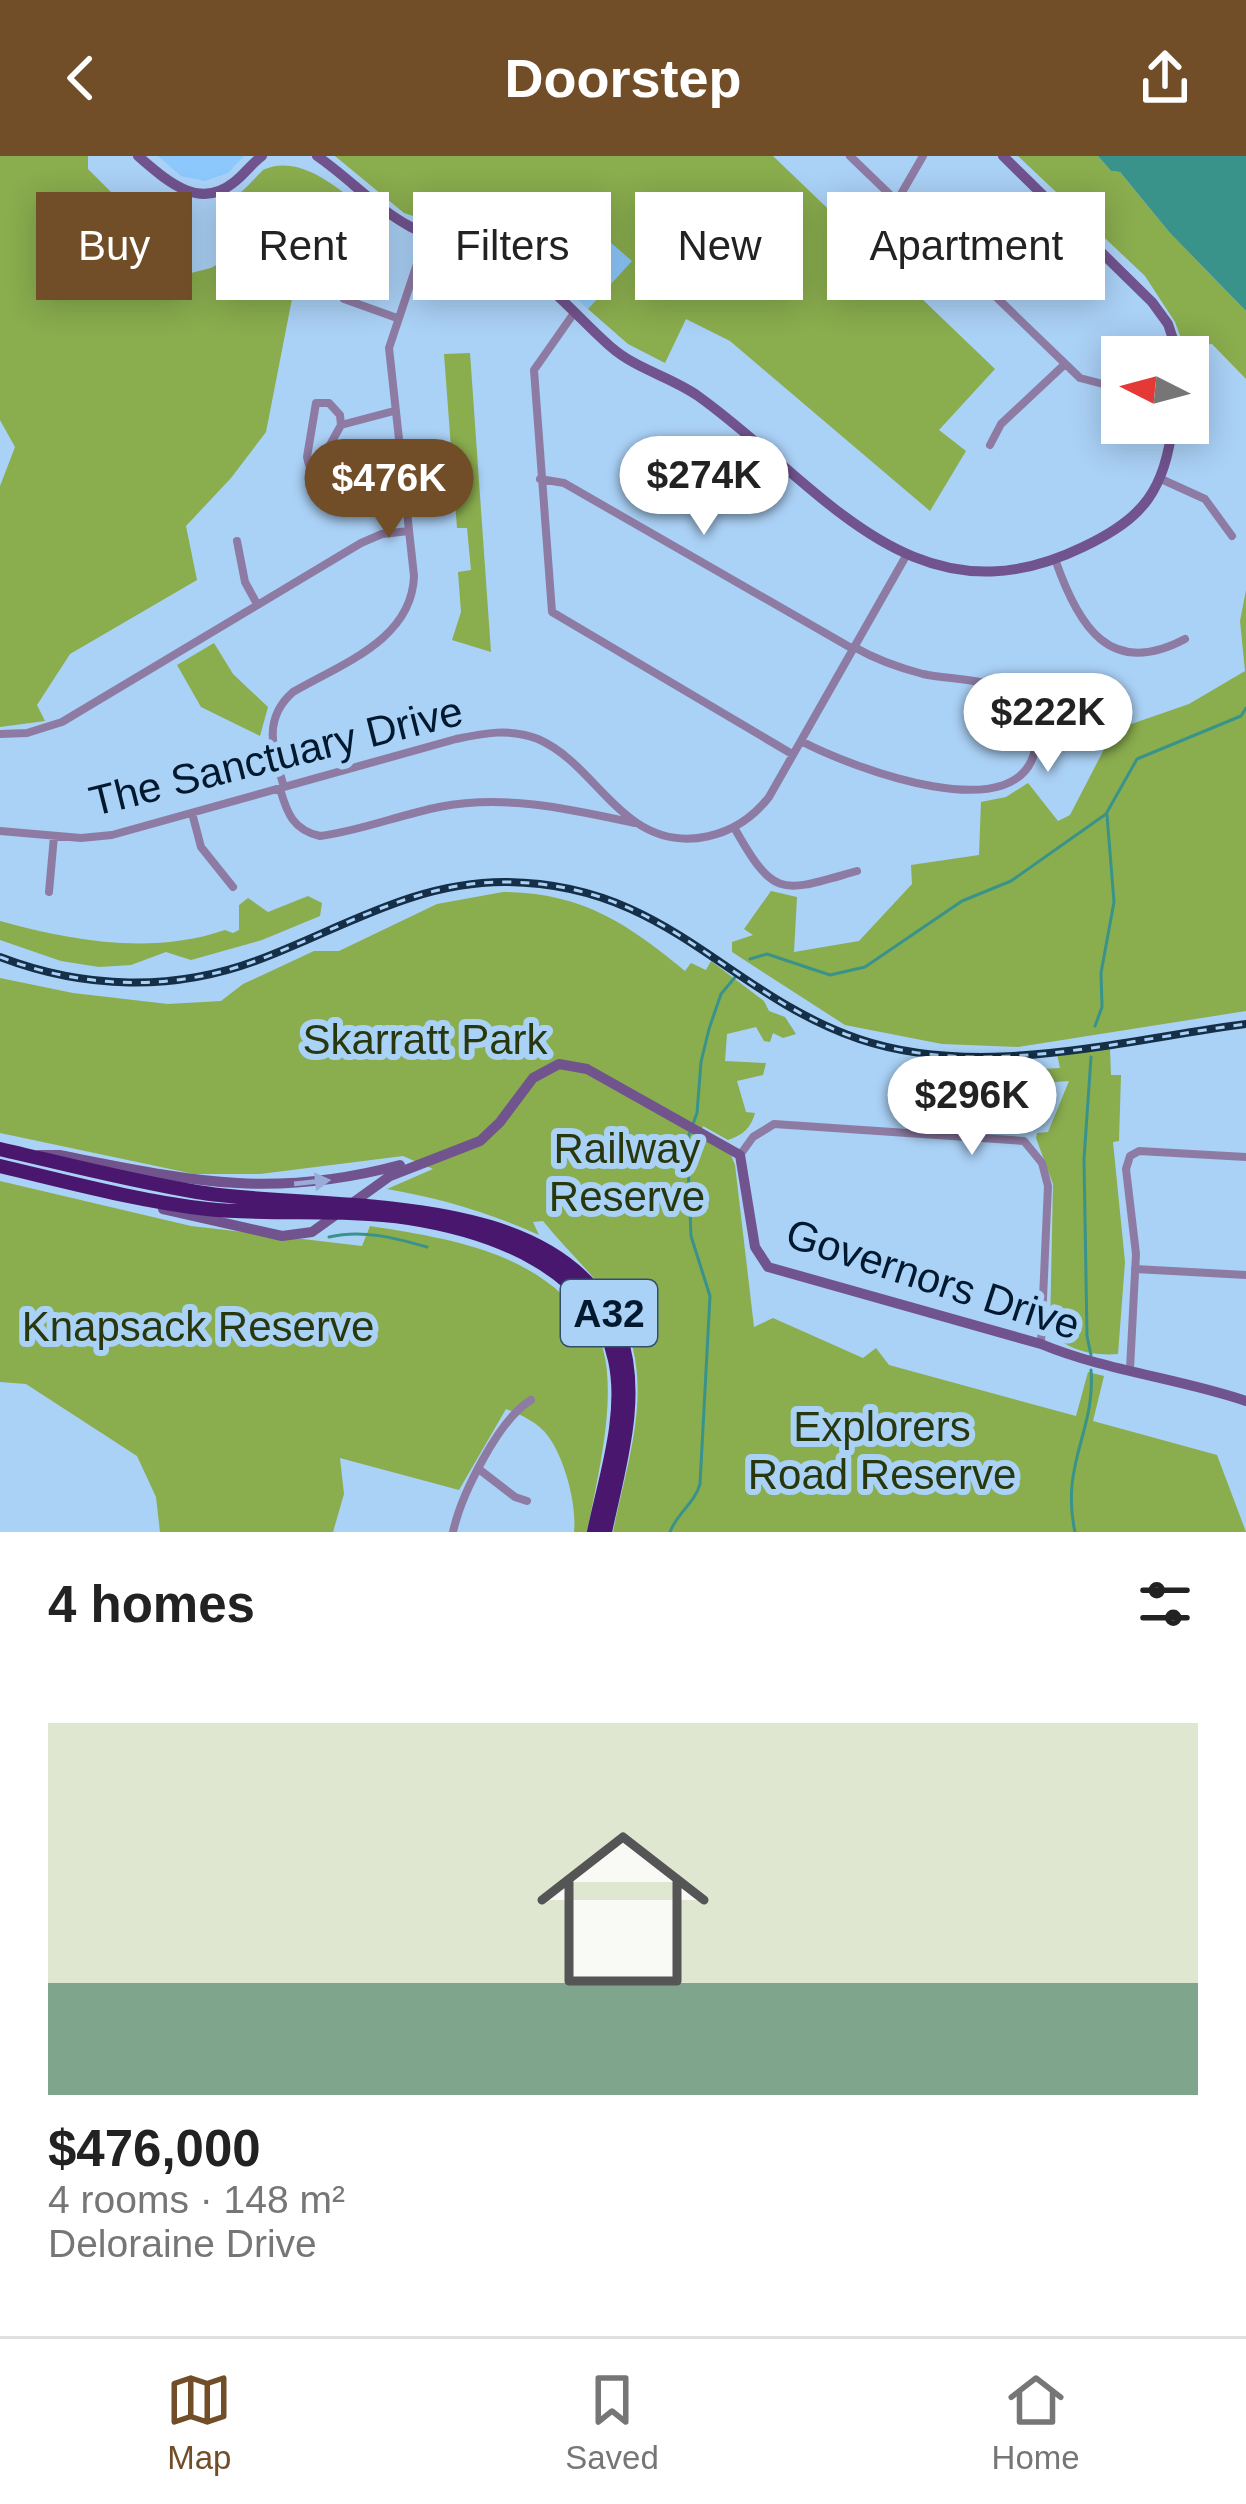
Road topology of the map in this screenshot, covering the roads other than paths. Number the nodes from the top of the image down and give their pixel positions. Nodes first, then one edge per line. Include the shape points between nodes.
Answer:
1 (138, 156) edge
2 (262, 156) edge
3 (317, 156) edge
4 (850, 156) edge
5 (923, 156) edge
6 (1003, 156) edge
7 (888, 192) edge
8 (902, 192) edge
9 (413, 226) edge
10 (413, 273) edge
11 (349, 300) edge
12 (558, 300) edge
13 (998, 300) edge
14 (574, 314) junction
15 (397, 318) junction
16 (1172, 336) edge
17 (1064, 364) junction
18 (1101, 385) edge
19 (394, 411) junction
20 (341, 424) junction
21 (1169, 444) edge
22 (990, 445) dead end
23 (540, 479) junction
24 (1162, 479) junction
25 (410, 531) junction
26 (1232, 536) dead end
27 (237, 541) dead end
28 (906, 556) junction
29 (1054, 560) junction
30 (257, 604) junction
31 (1185, 639) dead end
32 (853, 648) junction
33 (0, 734) edge
34 (801, 741) junction
35 (793, 755) junction
36 (282, 788) junction
37 (616, 802) junction
38 (192, 814) junction
39 (607, 817) junction
40 (637, 823) junction
41 (735, 829) junction
42 (0, 831) edge
43 (54, 836) junction
44 (857, 872) dead end
45 (233, 887) dead end
46 (50, 892) dead end
47 (0, 1149) edge
48 (454, 1153) junction
49 (740, 1155) junction
50 (1246, 1157) edge
51 (28, 1164) junction
52 (0, 1166) edge
53 (346, 1208) junction
54 (1135, 1269) junction
55 (1246, 1275) edge
56 (1041, 1344) junction
57 (1130, 1370) junction
58 (531, 1400) dead end
59 (1246, 1401) edge
60 (480, 1469) junction
61 (527, 1501) dead end
62 (453, 1532) edge
63 (594, 1532) edge
64 (605, 1532) edge

1 - 2 main road via 174,186 201,194 229,187
3 - 9 main road
4 - 7 street
5 - 8 street
6 - 16 main road via 1152,302
10 - 15 street
11 - 15 street
12 - 14 main road
13 - 17 street
14 - 23 street via 533,370
14 - 28 main road via 619,354 698,396 860,531
15 - 19 street via 388,355
17 - 18 street
17 - 22 street via 1001,424
19 - 20 street
19 - 25 street
20 - 20 street via 321,461 309,465 316,403 328,403
21 - 24 main road
23 - 32 street via 564,483
23 - 35 street via 552,612
24 - 26 street via 1205,499
24 - 29 main road via 1133,518
25 - 30 street via 365,540
25 - 36 street via 414,589 397,627 277,710 272,739
27 - 30 street
28 - 29 main road via 967,570
28 - 32 street
29 - 31 street via 1088,626 1112,649 1153,654
30 - 33 street via 62,722
32 - 34 street
32 - 34 street via 1012,694 1035,728 1027,769 1006,787 980,792 894,776
34 - 35 street
35 - 41 street via 758,811
36 - 37 street, The Sanctuary Drive via 503,732 556,750
36 - 38 street, The Sanctuary Drive
36 - 39 street via 292,821 320,836 487,802
37 - 39 street
37 - 40 street, The Sanctuary Drive
38 - 43 street, The Sanctuary Drive via 99,837
38 - 45 street via 201,848
39 - 40 street
40 - 41 street via 683,838
41 - 44 street via 775,883 800,886
42 - 43 street, The Sanctuary Drive
43 - 46 street
47 - 51 highway, A32
48 - 49 main road via 491,1132 533,1078 555,1065 587,1069
51 -> 48 main road via 58,1155 198,1182 267,1185
48 - 51 main road via 390,1176 321,1228 292,1237 148,1205
49 - 56 main road, Governors Drive via 756,1252 768,1267
49 - 56 street via 772,1124 1025,1142 1048,1186
50 - 54 street via 1130,1156
51 - 52 highway, A32
51 - 53 highway, A32
51 - 53 highway, A32 via 199,1208 326,1215
53 - 63 highway, A32 via 493,1241 546,1265 590,1304 612,1348 618,1386
53 - 64 highway, A32 via 364,1203 446,1216 508,1236 566,1265 598,1296 619,1334 629,1384
54 - 55 street
54 - 57 street
56 - 57 main road, Governors Drive
57 - 59 main road, Governors Drive
58 - 60 street via 513,1413
60 - 61 street
60 - 62 street

